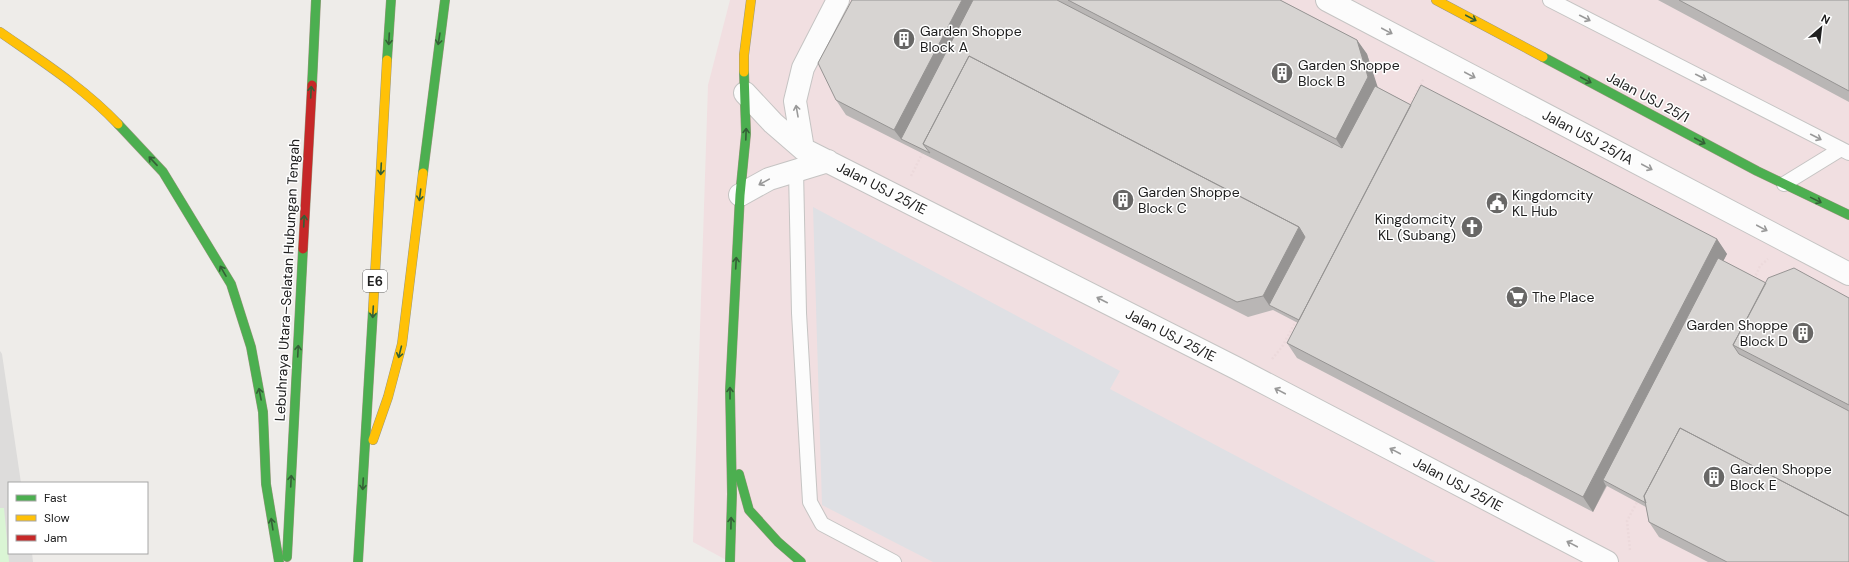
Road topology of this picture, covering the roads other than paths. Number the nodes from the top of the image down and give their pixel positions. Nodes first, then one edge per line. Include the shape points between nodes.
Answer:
1 (316, 0) edge
2 (391, 0) edge
3 (445, 0) edge
4 (751, 0) edge
5 (838, 0) edge
6 (1327, 0) edge
7 (1436, 0) edge
8 (1550, 0) edge
9 (1357, 8) edge
10 (0, 32) edge
11 (745, 93) junction
12 (803, 149) junction
13 (1845, 151) edge
14 (828, 161) junction
15 (796, 170) junction
16 (1784, 184) junction
17 (740, 195) junction
18 (1849, 215) edge
19 (1849, 274) edge
20 (731, 447) junction
21 (364, 463) junction
22 (279, 562) edge
23 (287, 562) edge
24 (358, 562) edge
25 (730, 562) edge
26 (801, 562) edge
27 (894, 562) edge
28 (1607, 562) edge

23 -> 1 main road, Lebuhraya Utara–Selatan Hubungan Tengah
2 -> 21 main road, E6
3 -> 21 main road via 402,344 388,397
4 - 11 main road via 744,55
12 -> 5 street via 795,101 804,68
6 - 9 street, Jalan USJ 25/1A
7 -> 16 main road, Jalan USJ 25/1
8 -> 13 lane
9 -> 19 street, Jalan USJ 25/1A via 1435,56
22 -> 10 main road via 266,484 263,412 250,347 231,284 163,172 106,111
11 - 12 street, Jalan USJ 25/1E via 773,123
17 -> 11 main road via 746,134
12 - 14 street, Jalan USJ 25/1E
13 - 16 lane
14 - 15 street
28 -> 14 street, Jalan USJ 25/1E via 1236,368
15 -> 17 street via 769,179
15 - 27 lane via 799,313 810,502 822,524
16 -> 18 main road, Jalan USJ 25/1
20 -> 17 main road via 732,346
25 -> 20 main road
20 - 26 main road via 750,510 778,542
21 -> 24 main road, E6

